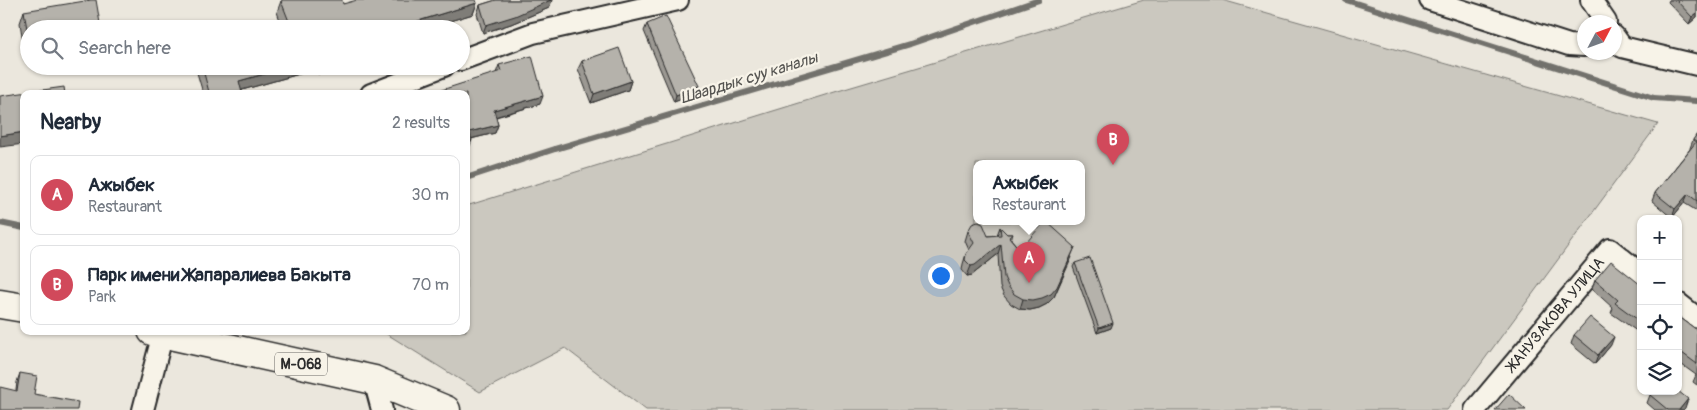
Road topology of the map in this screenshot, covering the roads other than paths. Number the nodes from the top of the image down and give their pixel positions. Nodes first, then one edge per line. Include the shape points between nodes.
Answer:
1 (678, 0) edge
2 (1430, 0) edge
3 (1591, 0) edge
4 (1601, 15) edge
5 (1622, 44) edge
6 (1577, 46) edge
7 (470, 57) edge
8 (1697, 65) edge
9 (421, 75) edge
10 (381, 90) edge
11 (1637, 271) edge
12 (0, 304) edge
13 (1681, 305) edge
14 (20, 307) edge
15 (1697, 318) edge
16 (156, 335) edge
17 (186, 335) edge
18 (205, 337) edge
19 (374, 380) junction
20 (143, 410) edge
21 (382, 410) edge
22 (446, 410) edge
23 (1475, 410) edge

1 - 7 street via 533,33
2 - 6 street
3 - 4 street
5 - 8 street
9 - 10 street
11 - 23 street, ЖАНУЗАКОВА УЛИЦА via 1610,249
12 - 14 main road
13 - 15 street
16 - 20 street
17 - 18 main road, М-068
18 - 19 main road, М-068
19 - 21 street
19 - 22 main road, М-068

